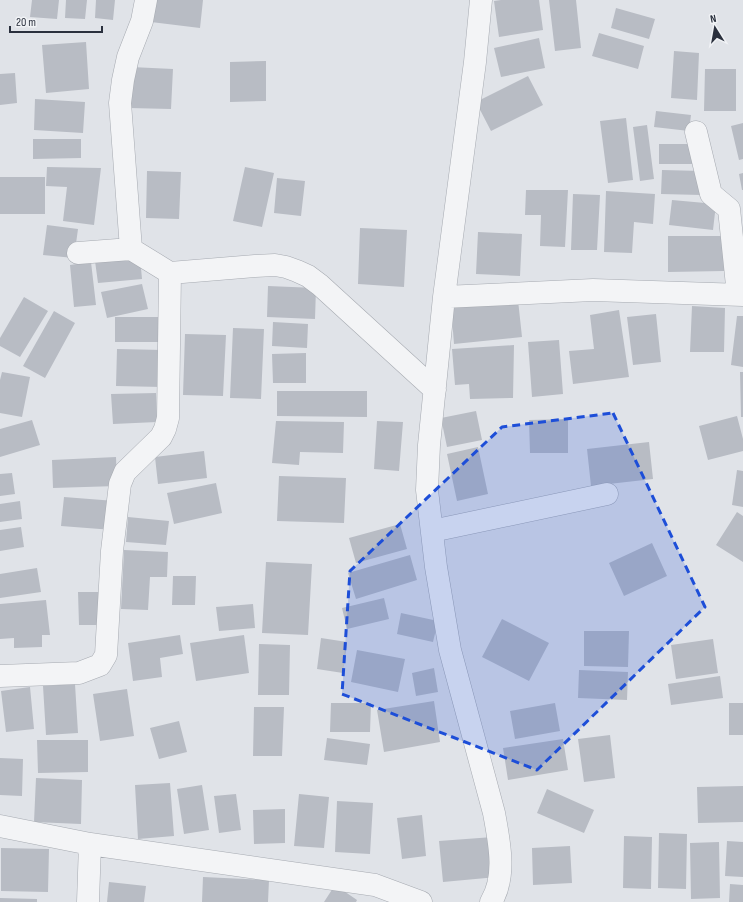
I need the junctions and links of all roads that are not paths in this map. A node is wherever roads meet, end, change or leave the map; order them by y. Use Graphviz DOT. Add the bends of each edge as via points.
graph roads {
  1 [pos="146,0"];
  2 [pos="481,0"];
  3 [pos="696,132"];
  4 [pos="131,249"];
  5 [pos="78,252"];
  6 [pos="170,273"];
  7 [pos="741,295"];
  8 [pos="444,296"];
  9 [pos="435,390"];
  10 [pos="607,494"];
  11 [pos="432,531"];
  12 [pos="0,676"];
  13 [pos="0,826"];
  14 [pos="90,844"];
  15 [pos="88,902"];
  16 [pos="421,902"];
  17 [pos="491,902"];
  1 -- 4 [label="street" via="142,21 128,57 120,102"];
  2 -- 8 [label="street"];
  3 -- 7 [label="street" via="711,194 729,209"];
  4 -- 5 [label="street"];
  4 -- 6 [label="street"];
  6 -- 9 [label="street" via="266,265 297,271 324,289"];
  6 -- 12 [label="street" via="168,418 161,438 125,472 120,484 112,551 106,655 100,665 79,673"];
  7 -- 8 [label="street" via="593,290"];
  8 -- 9 [label="street"];
  9 -- 11 [label="street" via="427,490"];
  10 -- 11 [label="street"];
  11 -- 17 [label="street" via="450,650 498,836 499,879"];
  13 -- 14 [label="street"];
  14 -- 15 [label="street"];
  14 -- 16 [label="street" via="374,885"];
}
